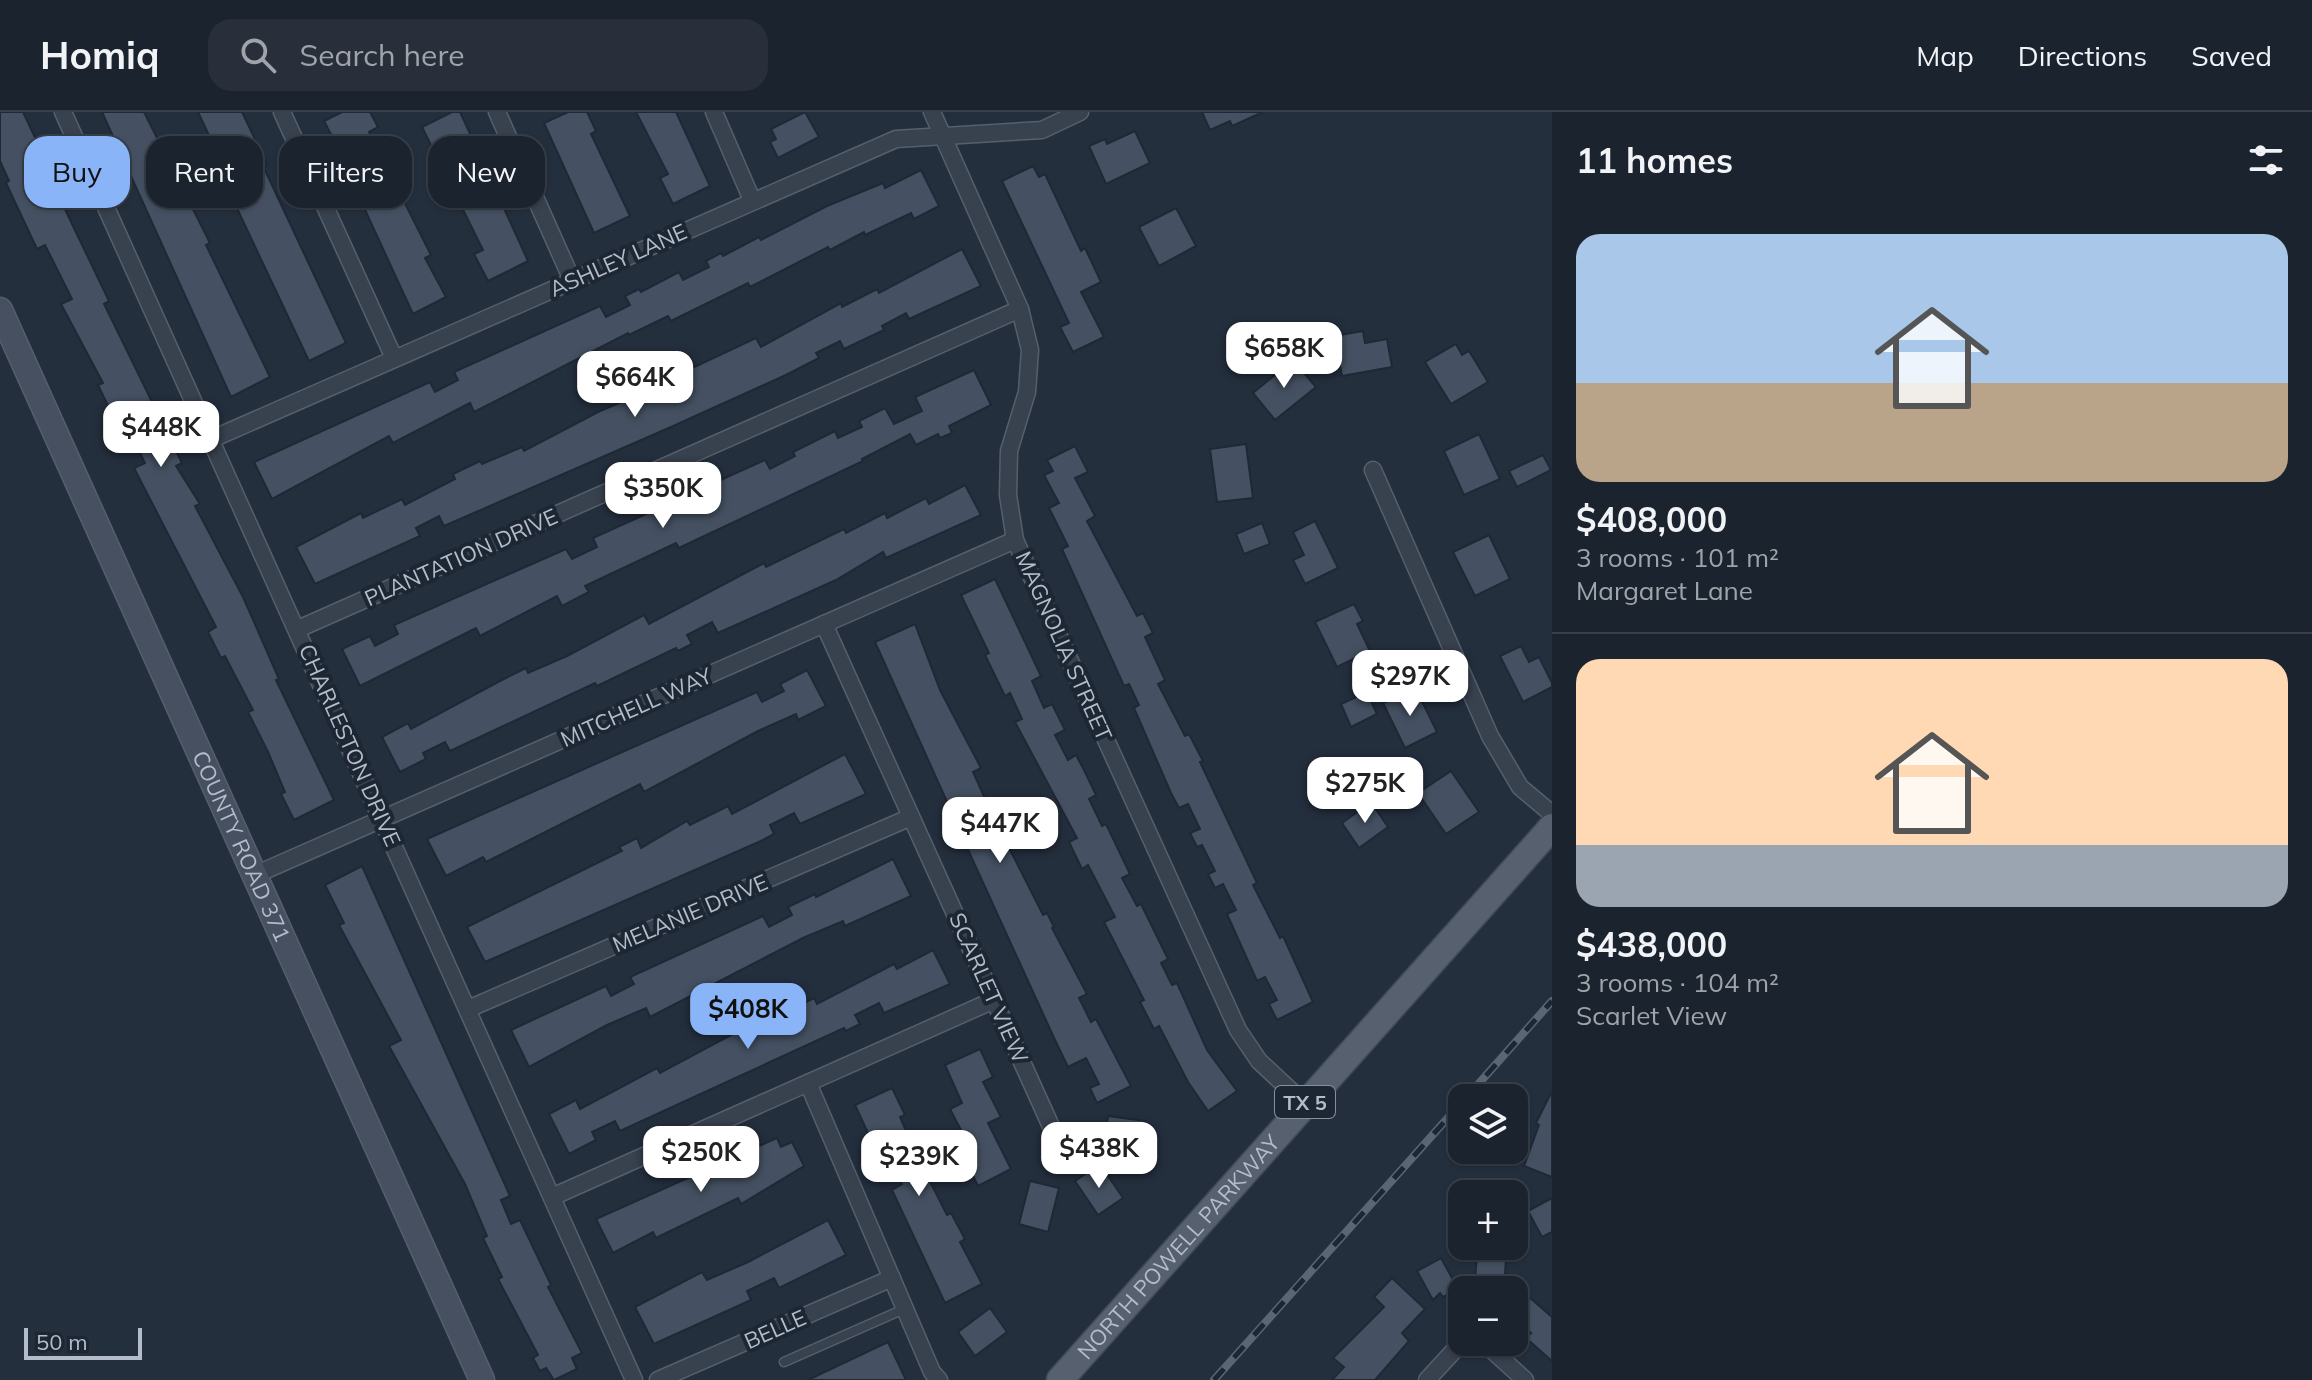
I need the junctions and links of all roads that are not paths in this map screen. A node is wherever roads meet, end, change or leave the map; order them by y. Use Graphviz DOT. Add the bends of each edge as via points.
graph roads {
  1 [pos="63,112"];
  2 [pos="282,112"];
  3 [pos="497,112"];
  4 [pos="714,112"];
  5 [pos="932,112"];
  6 [pos="1080,112"];
  7 [pos="942,134"];
  8 [pos="752,200"];
  9 [pos="572,280"];
  10 [pos="1020,309"];
  11 [pos="0,310"];
  12 [pos="394,358"];
  13 [pos="212,439"];
  14 [pos="1373,470"];
  15 [pos="1015,540"];
  16 [pos="824,624"];
  17 [pos="298,629"];
  18 [pos="1552,814"];
  19 [pos="911,817"];
  20 [pos="383,818"];
  21 [pos="1552,827"];
  22 [pos="257,874"];
  23 [pos="994,1000"];
  24 [pos="468,1009"];
  25 [pos="808,1083"];
  26 [pos="1304,1103"];
  27 [pos="1054,1133"];
  28 [pos="552,1197"];
  29 [pos="892,1278"];
  30 [pos="905,1308"];
  31 [pos="1449,1356"];
  32 [pos="1498,1356"];
  33 [pos="784,1362"];
  34 [pos="482,1380"];
  35 [pos="634,1380"];
  36 [pos="658,1380"];
  37 [pos="939,1380"];
  38 [pos="1060,1380"];
  39 [pos="1427,1380"];
  40 [pos="1525,1380"];
  1 -- 13 [label="street, CHARLESTON DRIVE"];
  2 -- 12 [label="street"];
  3 -- 9 [label="street"];
  4 -- 8 [label="street"];
  5 -- 7 [label="street, MAGNOLIA STREET"];
  6 -- 7 [label="street, ASHLEY LANE" via="1042,130"];
  7 -- 8 [label="street, ASHLEY LANE" via="896,139"];
  7 -- 10 [label="street, MAGNOLIA STREET"];
  8 -- 9 [label="street, ASHLEY LANE"];
  9 -- 12 [label="street, ASHLEY LANE"];
  10 -- 15 [label="street, MAGNOLIA STREET" via="1030,350 1027,392 1009,451"];
  10 -- 17 [label="street, PLANTATION DRIVE"];
  11 -- 22 [label="street, COUNTY ROAD 371"];
  12 -- 13 [label="street, ASHLEY LANE"];
  13 -- 17 [label="street, CHARLESTON DRIVE"];
  14 -- 18 [label="street" via="1490,736 1520,787"];
  15 -- 16 [label="street, MITCHELL WAY"];
  15 -- 26 [label="street, MAGNOLIA STREET" via="1238,1030 1259,1061"];
  16 -- 19 [label="street, SCARLET VIEW"];
  16 -- 20 [label="street, MITCHELL WAY"];
  17 -- 20 [label="street, CHARLESTON DRIVE"];
  19 -- 23 [label="street, SCARLET VIEW"];
  19 -- 24 [label="street, MELANIE DRIVE"];
  20 -- 22 [label="street, MITCHELL WAY"];
  20 -- 24 [label="street, CHARLESTON DRIVE"];
  21 -- 26 [label="main road, NORTH POWELL PARKWAY / TX 5"];
  22 -- 34 [label="street, COUNTY ROAD 371"];
  23 -- 25 [label="street"];
  23 -- 27 [label="street, SCARLET VIEW"];
  24 -- 28 [label="street, CHARLESTON DRIVE"];
  25 -- 28 [label="street"];
  25 -- 29 [label="street"];
  26 -- 38 [label="main road, NORTH POWELL PARKWAY / TX 5"];
  28 -- 35 [label="street, CHARLESTON DRIVE"];
  29 -- 30 [label="street"];
  29 -- 36 [label="street, BELLE"];
  30 -- 33 [label="lane"];
  30 -- 37 [label="street"];
  31 -- 39 [label="street"];
  32 -- 40 [label="street"];
}
